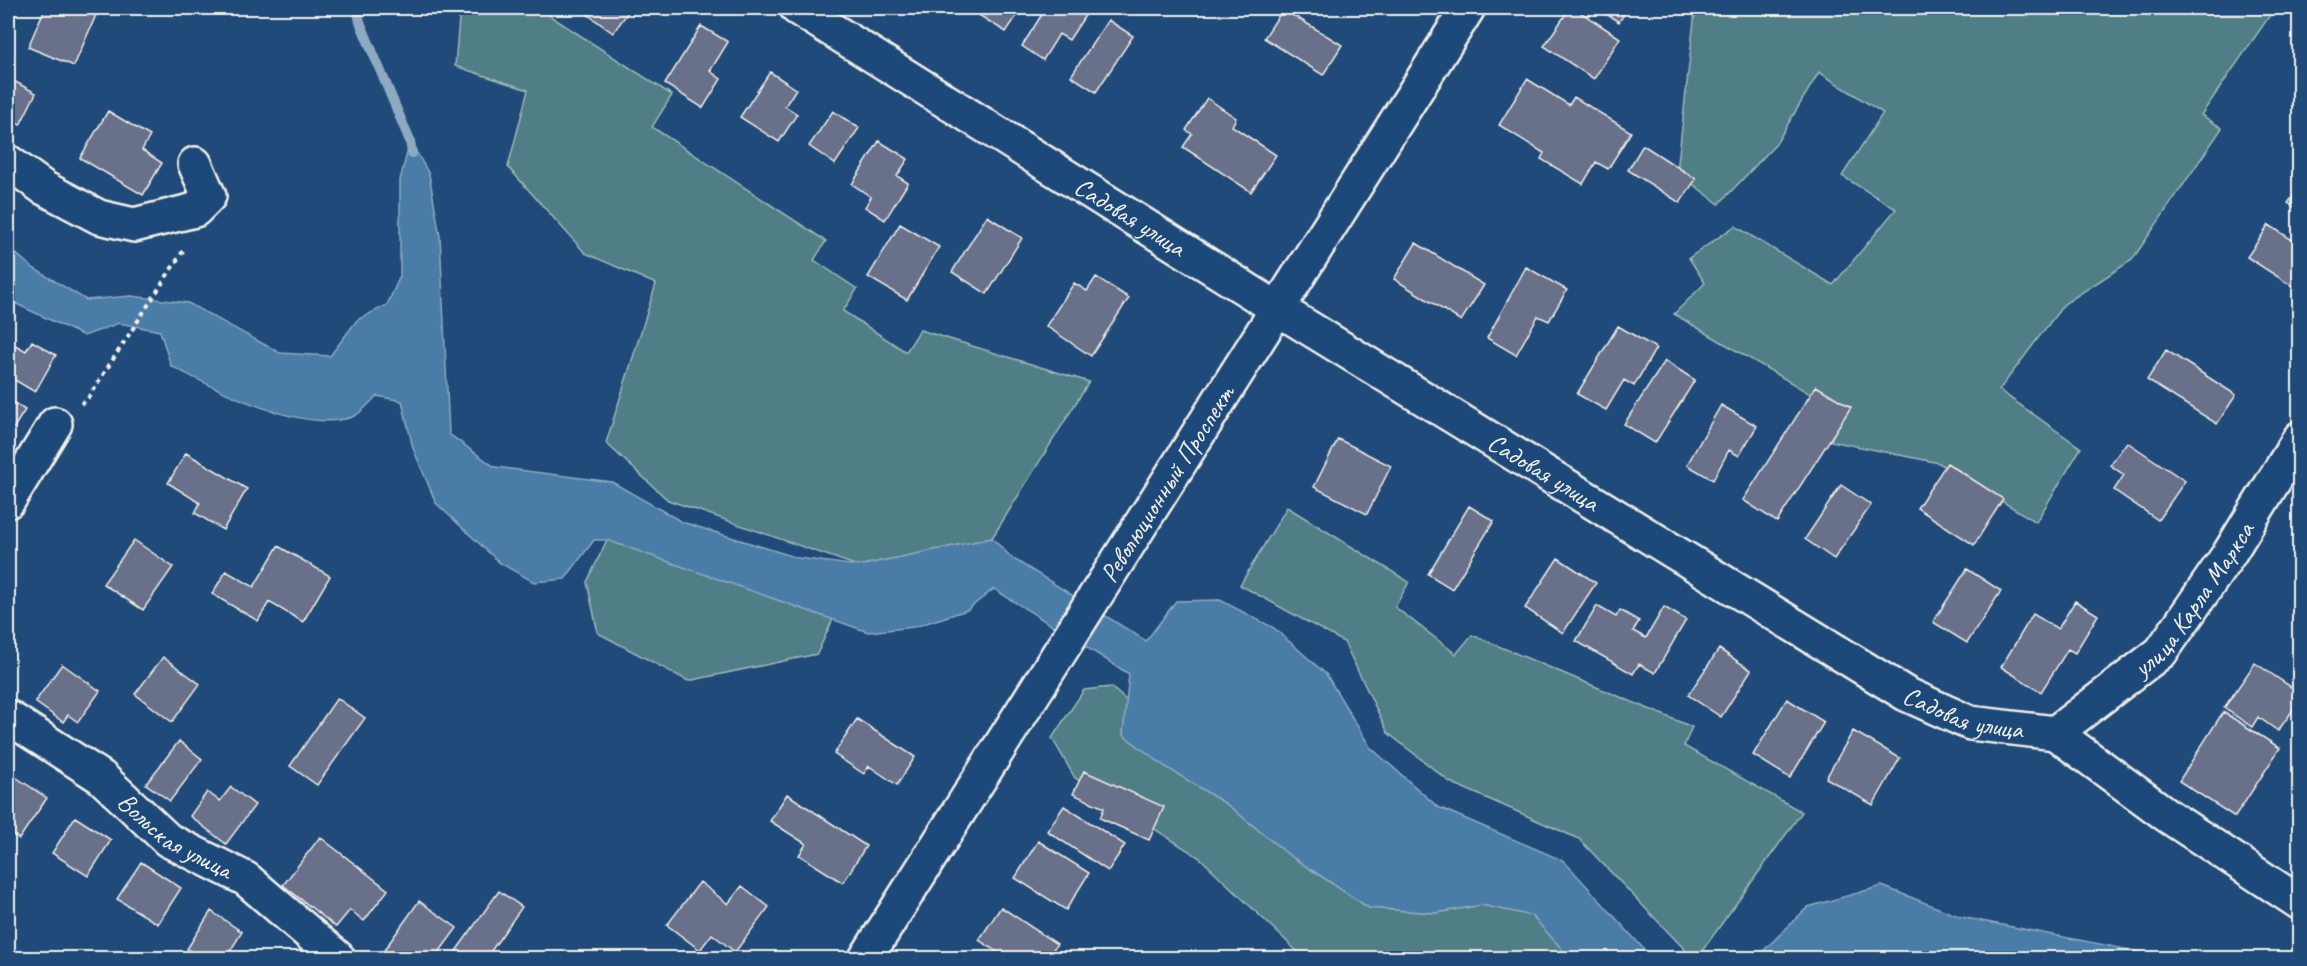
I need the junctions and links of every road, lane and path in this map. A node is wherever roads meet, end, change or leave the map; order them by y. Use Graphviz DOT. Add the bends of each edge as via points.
graph roads {
  1 [pos="797,8"];
  2 [pos="1468,8"];
  3 [pos="8,162"];
  4 [pos="195,164"];
  5 [pos="186,246"];
  6 [pos="1278,309"];
  7 [pos="55,424"];
  8 [pos="2300,438"];
  9 [pos="8,501"];
  10 [pos="8,717"];
  11 [pos="2055,732"];
  12 [pos="2300,903"];
  13 [pos="338,958"];
  14 [pos="866,958"];
  1 -- 6 [label="street, Садовая улица"];
  2 -- 6 [label="street, Революционный Проспект"];
  3 -- 4 [label="street" via="44,188 99,217 134,225 195,210 209,196"];
  5 -- 7 [label="path" via="88,398"];
  6 -- 11 [label="street, Садовая улица" via="1906,694 1970,723"];
  6 -- 14 [label="street, Революционный Проспект"];
  7 -- 9 [label="street"];
  8 -- 11 [label="street, улица Карла Маркса" via="2229,554 2161,652"];
  10 -- 13 [label="street, Вольская улица" via="101,777 168,840 246,879"];
  11 -- 12 [label="street, Садовая улица" via="2168,816"];
}
